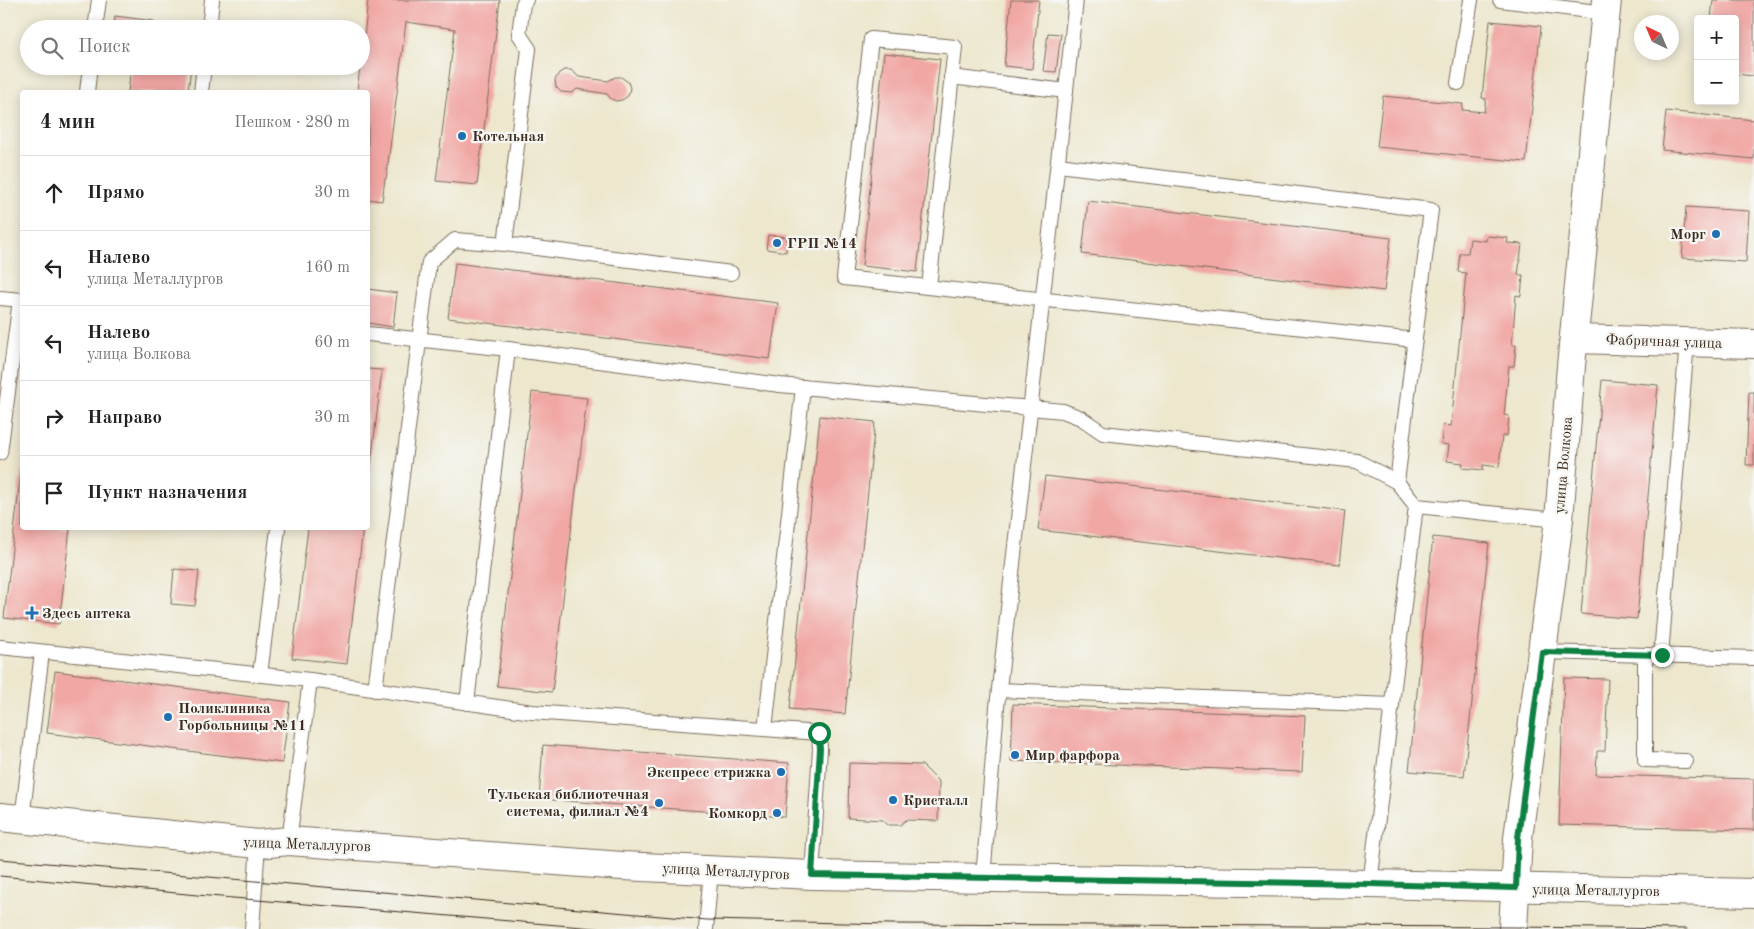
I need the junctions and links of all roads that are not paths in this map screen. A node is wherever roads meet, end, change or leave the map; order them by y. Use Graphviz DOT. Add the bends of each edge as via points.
graph roads {
  1 [pos="99,0"];
  2 [pos="212,0"];
  3 [pos="526,0"];
  4 [pos="1076,0"];
  5 [pos="1471,0"];
  6 [pos="1500,0"];
  7 [pos="1606,7"];
  8 [pos="96,20"];
  9 [pos="210,20"];
  10 [pos="89,75"];
  11 [pos="203,75"];
  12 [pos="951,77"];
  13 [pos="1458,83"];
  14 [pos="87,90"];
  15 [pos="201,90"];
  16 [pos="1066,91"];
  17 [pos="1058,165"];
  18 [pos="505,244"];
  19 [pos="730,273"];
  20 [pos="929,287"];
  21 [pos="0,298"];
  22 [pos="1043,299"];
  23 [pos="20,300"];
  24 [pos="20,307"];
  25 [pos="370,334"];
  26 [pos="418,339"];
  27 [pos="1574,339"];
  28 [pos="1415,340"];
  29 [pos="1687,342"];
  30 [pos="1754,344"];
  31 [pos="508,349"];
  32 [pos="803,387"];
  33 [pos="1030,409"];
  34 [pos="0,453"];
  35 [pos="1397,482"];
  36 [pos="1416,506"];
  37 [pos="1559,520"];
  38 [pos="278,530"];
  39 [pos="0,646"];
  40 [pos="42,652"];
  41 [pos="1542,652"];
  42 [pos="1644,655"];
  43 [pos="1662,655"];
  44 [pos="1754,658"];
  45 [pos="260,675"];
  46 [pos="310,680"];
  47 [pos="375,690"];
  48 [pos="999,690"];
  49 [pos="467,703"];
  50 [pos="1392,705"];
  51 [pos="764,729"];
  52 [pos="1686,761"];
  53 [pos="11,818"];
  54 [pos="289,841"];
  55 [pos="258,844"];
  56 [pos="711,870"];
  57 [pos="812,875"];
  58 [pos="983,878"];
  59 [pos="1370,884"];
  60 [pos="1516,888"];
  61 [pos="1754,893"];
  62 [pos="252,929"];
  63 [pos="706,929"];
  64 [pos="1513,929"];
  1 -- 8 [label="lane"];
  2 -- 9 [label="lane"];
  3 -- 18 [label="lane" via="519,34 529,49"];
  4 -- 16 [label="lane"];
  5 -- 13 [label="lane"];
  6 -- 7 [label="lane"];
  7 -- 27 [label="main road, улица Волкова"];
  10 -- 14 [label="lane"];
  11 -- 15 [label="lane"];
  12 -- 16 [label="lane"];
  12 -- 20 [label="lane"];
  12 -- 20 [label="lane" via="955,48 871,39 844,278"];
  16 -- 17 [label="lane"];
  17 -- 22 [label="lane"];
  17 -- 28 [label="lane" via="1431,210"];
  18 -- 19 [label="lane"];
  18 -- 26 [label="lane" via="455,240 428,262"];
  20 -- 22 [label="lane"];
  21 -- 23 [label="lane"];
  22 -- 28 [label="lane"];
  22 -- 33 [label="lane"];
  24 -- 34 [label="lane"];
  25 -- 26 [label="lane"];
  26 -- 31 [label="lane"];
  26 -- 47 [label="lane"];
  27 -- 29 [label="main road, Фабричная улица"];
  27 -- 37 [label="main road, улица Волкова"];
  28 -- 35 [label="lane"];
  29 -- 30 [label="main road, Фабричная улица"];
  29 -- 43 [label="lane"];
  31 -- 32 [label="lane"];
  31 -- 49 [label="lane"];
  32 -- 33 [label="lane"];
  32 -- 51 [label="lane"];
  33 -- 35 [label="lane" via="1063,411 1081,418 1103,433 1357,461"];
  33 -- 48 [label="lane"];
  35 -- 36 [label="lane"];
  36 -- 37 [label="lane"];
  36 -- 50 [label="lane"];
  37 -- 41 [label="main road, улица Волкова"];
  38 -- 45 [label="lane"];
  39 -- 40 [label="lane"];
  40 -- 45 [label="lane"];
  40 -- 53 [label="lane"];
  41 -- 42 [label="lane"];
  41 -- 60 [label="main road, улица Волкова" via="1518,838"];
  42 -- 43 [label="lane"];
  42 -- 52 [label="lane" via="1645,760"];
  43 -- 44 [label="lane"];
  45 -- 46 [label="lane"];
  46 -- 47 [label="lane"];
  46 -- 54 [label="lane"];
  47 -- 49 [label="lane"];
  48 -- 50 [label="lane"];
  48 -- 58 [label="lane"];
  49 -- 51 [label="lane" via="532,712"];
  50 -- 59 [label="lane"];
  51 -- 57 [label="lane" via="819,733"];
  53 -- 55 [label="main road, улица Металлургов"];
  54 -- 55 [label="main road, улица Металлургов"];
  54 -- 56 [label="main road, улица Металлургов"];
  55 -- 62 [label="lane"];
  56 -- 57 [label="main road, улица Металлургов"];
  56 -- 63 [label="lane"];
  57 -- 58 [label="main road, улица Металлургов"];
  58 -- 59 [label="main road, улица Металлургов"];
  59 -- 60 [label="main road, улица Металлургов"];
  60 -- 61 [label="main road, улица Металлургов"];
  60 -- 64 [label="main road, улица Волкова"];
}
